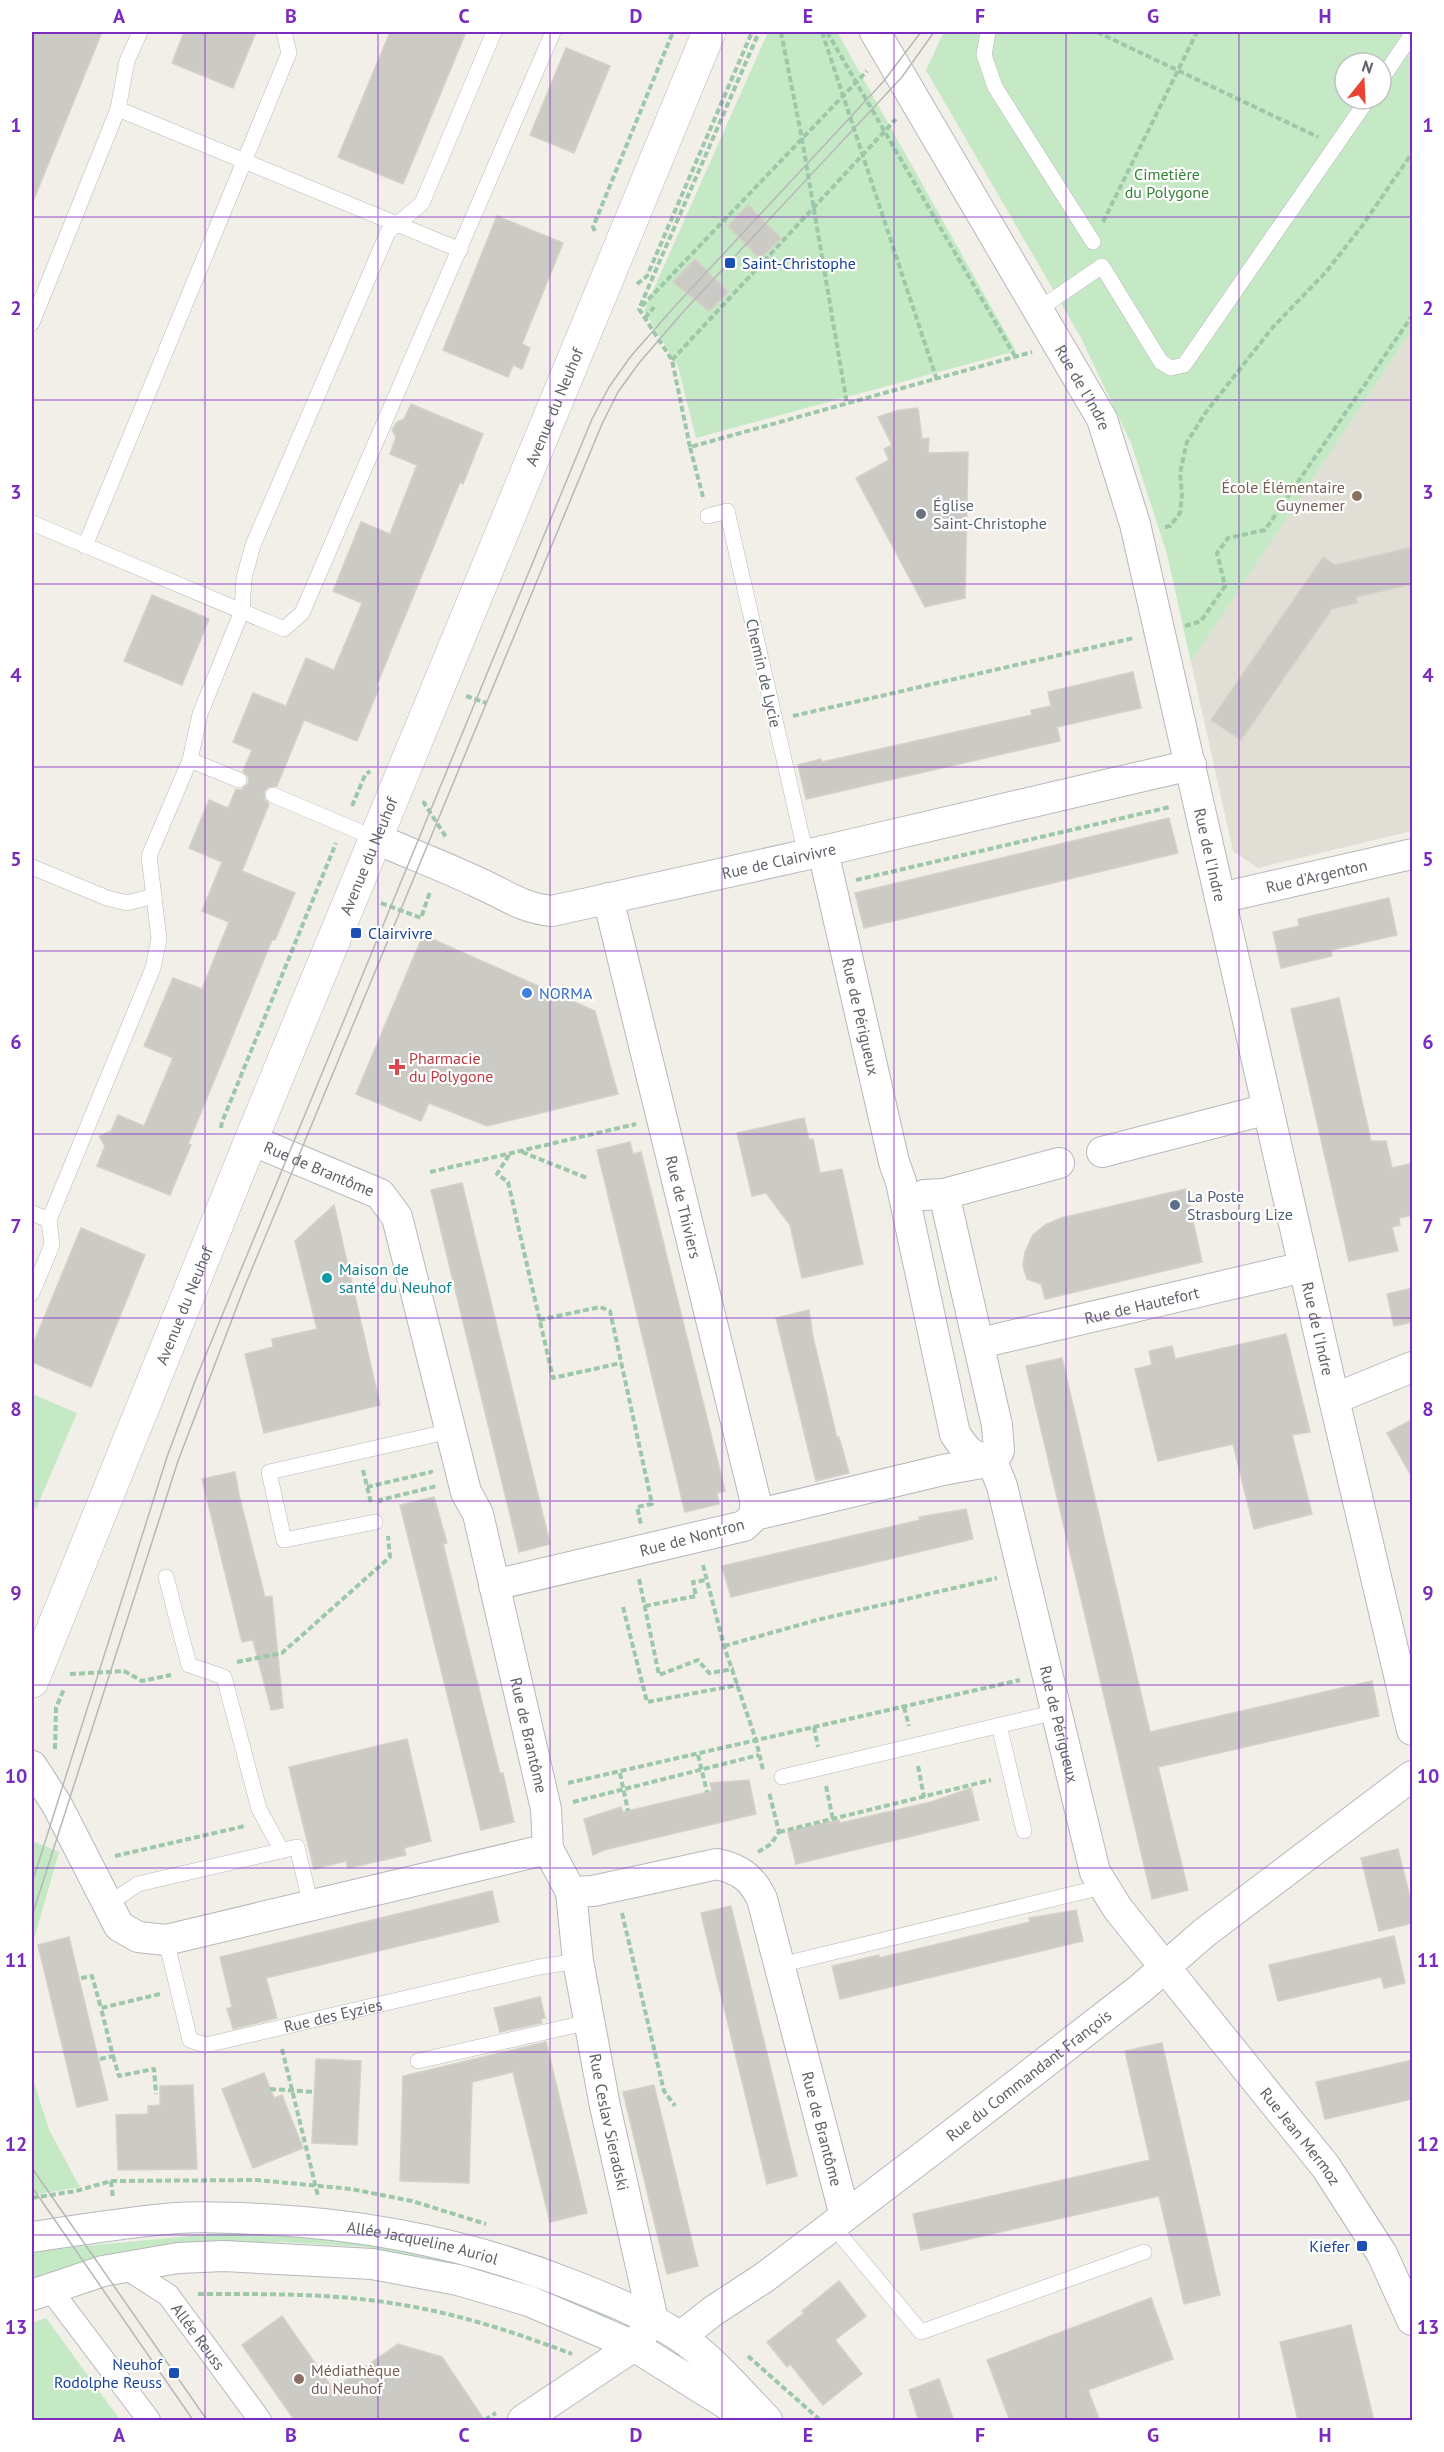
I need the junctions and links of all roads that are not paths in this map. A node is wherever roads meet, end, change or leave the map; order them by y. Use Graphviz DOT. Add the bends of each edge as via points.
graph roads {
  1 [pos="140,32"];
  2 [pos="284,32"];
  3 [pos="494,32"];
  4 [pos="553,32"];
  5 [pos="709,32"];
  6 [pos="988,32"];
  7 [pos="1413,34"];
  8 [pos="881,41"];
  9 [pos="1393,63"];
  10 [pos="118,109"];
  11 [pos="1360,111"];
  12 [pos="245,161"];
  13 [pos="395,223"];
  14 [pos="1093,242"];
  15 [pos="460,250"];
  16 [pos="1039,309"];
  17 [pos="32,323"];
  18 [pos="708,516"];
  19 [pos="32,523"];
  20 [pos="85,546"];
  21 [pos="242,611"];
  22 [pos="190,760"];
  23 [pos="1191,765"];
  24 [pos="240,780"];
  25 [pos="273,795"];
  26 [pos="377,839"];
  27 [pos="814,853"];
  28 [pos="1413,854"];
  29 [pos="32,867"];
  30 [pos="154,896"];
  31 [pos="608,898"];
  32 [pos="1220,898"];
  33 [pos="1268,1109"];
  34 [pos="251,1140"];
  35 [pos="1102,1152"];
  36 [pos="1059,1163"];
  37 [pos="901,1182"];
  38 [pos="944,1194"];
  39 [pos="32,1213"];
  40 [pos="49,1220"];
  41 [pos="1304,1267"];
  42 [pos="32,1293"];
  43 [pos="980,1344"];
  44 [pos="1413,1367"];
  45 [pos="1334,1399"];
  46 [pos="437,1434"];
  47 [pos="992,1461"];
  48 [pos="755,1515"];
  49 [pos="381,1520"];
  50 [pos="166,1578"];
  51 [pos="495,1585"];
  52 [pos="32,1681"];
  53 [pos="1054,1702"];
  54 [pos="999,1725"];
  55 [pos="1413,1730"];
  56 [pos="32,1766"];
  57 [pos="782,1777"];
  58 [pos="1412,1779"];
  59 [pos="1024,1831"];
  60 [pos="548,1849"];
  61 [pos="282,1851"];
  62 [pos="1102,1887"];
  63 [pos="571,1892"];
  64 [pos="108,1904"];
  65 [pos="311,1906"];
  66 [pos="166,1940"];
  67 [pos="578,1961"];
  68 [pos="780,1965"];
  69 [pos="1164,1967"];
  70 [pos="589,2022"];
  71 [pos="418,2061"];
  72 [pos="838,2220"];
  73 [pos="32,2237"];
  74 [pos="1144,2252"];
  75 [pos="123,2266"];
  76 [pos="41,2292"];
  77 [pos="653,2320"];
  78 [pos="1413,2320"];
  79 [pos="684,2339"];
  80 [pos="634,2346"];
  81 [pos="149,2421"];
  82 [pos="260,2421"];
  83 [pos="524,2421"];
  84 [pos="752,2421"];
  85 [pos="767,2421"];
  1 -- 10 [label="lane" via="127,61"];
  2 -- 12 [label="lane" via="289,53"];
  3 -- 13 [label="lane" via="422,203"];
  4 -- 15 [label="lane"];
  5 -- 26 [label="street, Avenue du Neuhof"];
  6 -- 14 [label="lane" via="984,55 995,87"];
  7 -- 9 [label="lane"];
  8 -- 16 [label="street, Rue de l'Indre"];
  10 -- 12 [label="lane"];
  10 -- 17 [label="lane"];
  11 -- 16 [label="lane" via="1184,365 1171,368 1161,362 1102,266"];
  12 -- 13 [label="lane"];
  12 -- 20 [label="lane"];
  13 -- 15 [label="lane"];
  13 -- 21 [label="lane" via="252,545"];
  15 -- 21 [label="lane" via="302,613 284,629"];
  16 -- 23 [label="street, Rue de l'Indre" via="1102,419 1137,534"];
  18 -- 27 [label="lane, Chemin de Lycie" via="727,511 775,720"];
  19 -- 20 [label="lane"];
  20 -- 21 [label="lane"];
  21 -- 22 [label="lane" via="200,714"];
  22 -- 24 [label="lane"];
  22 -- 30 [label="lane" via="148,856"];
  23 -- 27 [label="street, Rue de Clairvivre"];
  23 -- 32 [label="street, Rue de l'Indre"];
  25 -- 26 [label="lane"];
  26 -- 31 [label="street, Rue de Clairvivre" via="536,910 552,911"];
  26 -- 34 [label="street, Avenue du Neuhof"];
  27 -- 31 [label="street, Rue de Clairvivre"];
  27 -- 37 [label="street, Rue de Périgueux"];
  28 -- 32 [label="street, Rue d'Argenton"];
  29 -- 30 [label="lane" via="127,903"];
  30 -- 40 [label="lane" via="159,939 153,968"];
  31 -- 48 [label="street, Rue de Thiviers" via="752,1488"];
  32 -- 33 [label="street, Rue de l'Indre"];
  33 -- 35 [label="street"];
  33 -- 41 [label="street, Rue de l'Indre"];
  34 -- 46 [label="street, Rue de Brantôme" via="380,1194 391,1206 397,1217"];
  34 -- 52 [label="street, Avenue du Neuhof"];
  36 -- 38 [label="street"];
  37 -- 38 [label="street" via="928,1196"];
  37 -- 47 [label="street, Rue de Périgueux" via="955,1434 973,1457"];
  38 -- 43 [label="street"];
  39 -- 40 [label="lane"];
  40 -- 42 [label="lane" via="52,1245"];
  41 -- 43 [label="street, Rue de Hautefort"];
  41 -- 45 [label="street, Rue de l'Indre"];
  43 -- 47 [label="street" via="999,1439 999,1451"];
  44 -- 45 [label="street"];
  45 -- 55 [label="street, Rue de l'Indre"];
  46 -- 49 [label="lane" via="269,1472 284,1540"];
  46 -- 51 [label="street, Rue de Brantôme" via="478,1514"];
  47 -- 48 [label="street, Rue de Nontron"];
  47 -- 53 [label="street, Rue de Périgueux" via="1002,1486"];
  48 -- 51 [label="street, Rue de Nontron" via="744,1526"];
  50 -- 61 [label="lane" via="189,1665 225,1677 259,1809"];
  51 -- 60 [label="street, Rue de Brantôme" via="546,1809"];
  53 -- 54 [label="lane"];
  53 -- 62 [label="street, Rue de Périgueux" via="1091,1860"];
  54 -- 57 [label="lane"];
  54 -- 59 [label="lane"];
  56 -- 64 [label="street" via="57,1805"];
  58 -- 69 [label="street, Rue du Commandant François"];
  60 -- 63 [label="street, Rue de Brantôme"];
  60 -- 65 [label="street"];
  61 -- 64 [label="lane" via="138,1884"];
  61 -- 65 [label="lane" via="297,1847"];
  62 -- 68 [label="lane"];
  62 -- 69 [label="street, Rue de Périgueux"];
  63 -- 67 [label="street, Rue Ceslav Sieradski"];
  63 -- 68 [label="street, Rue de Brantôme" via="593,1891 717,1864 735,1868 757,1887"];
  64 -- 66 [label="street" via="119,1926 138,1937"];
  65 -- 66 [label="street"];
  66 -- 67 [label="lane, Rue des Eyzies" via="190,2040 206,2045"];
  67 -- 70 [label="street, Rue Ceslav Sieradski"];
  68 -- 72 [label="street, Rue de Brantôme"];
  69 -- 72 [label="street, Rue du Commandant François" via="1115,2009"];
  69 -- 78 [label="street, Rue Jean Mermoz" via="1326,2167 1382,2254"];
  70 -- 71 [label="lane"];
  70 -- 77 [label="street, Rue Ceslav Sieradski"];
  72 -- 74 [label="lane" via="921,2332"];
  72 -- 79 [label="street, Rue du Commandant François" via="765,2277 713,2311 689,2330"];
  73 -- 77 [label="street, Allée Jacqueline Auriol" via="176,2218 321,2223 382,2231 509,2261"];
  75 -- 76 [label="street, Allée Jacqueline Auriol"];
  75 -- 80 [label="street, Allée Jacqueline Auriol" via="224,2256 372,2264 459,2280 529,2301"];
  75 -- 82 [label="street, Allée Reuss" via="168,2295"];
  76 -- 81 [label="street"];
  77 -- 79 [label="street, Allée Jacqueline Auriol"];
  77 -- 80 [label="street"];
  79 -- 80 [label="street"];
  79 -- 85 [label="street, Allée Jacqueline Auriol"];
  80 -- 83 [label="street"];
  80 -- 84 [label="street, Allée Jacqueline Auriol"];
}
